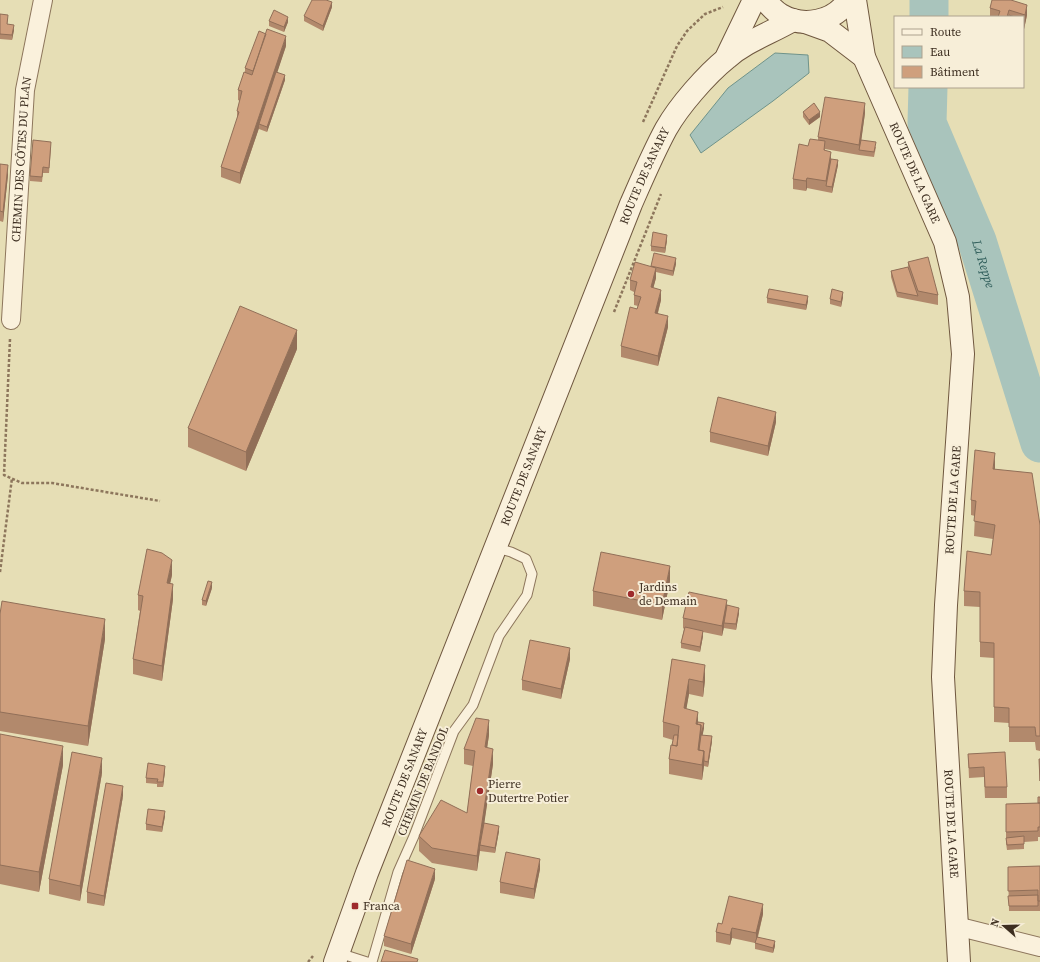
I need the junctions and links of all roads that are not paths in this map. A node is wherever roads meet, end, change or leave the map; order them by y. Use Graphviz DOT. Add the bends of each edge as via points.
graph roads {
  1 [pos="43,0"];
  2 [pos="754,0"];
  3 [pos="765,0"];
  4 [pos="848,0"];
  5 [pos="855,0"];
  6 [pos="799,21"];
  7 [pos="727,57"];
  8 [pos="864,57"];
  9 [pos="5,319"];
  10 [pos="496,548"];
  11 [pos="956,926"];
  12 [pos="1040,947"];
  13 [pos="332,959"];
  14 [pos="367,962"];
  15 [pos="372,962"];
  16 [pos="959,962"];
  1 -- 9 [label="street, CHEMIN DES CÔTES DU PLAN" via="25,90"];
  2 -- 7 [label="main road, ROUTE DE SANARY"];
  3 -- 6 [label="main road" via="781,15"];
  4 -- 6 [label="main road, ROUTE DE SANARY" via="834,14 820,20"];
  5 -- 8 [label="main road, ROUTE DE LA GARE"];
  6 -- 7 [label="main road, ROUTE DE SANARY" via="759,37"];
  6 -- 8 [label="main road" via="830,32"];
  7 -- 10 [label="main road, ROUTE DE SANARY" via="685,102 667,128 648,164"];
  8 -- 11 [label="main road, ROUTE DE LA GARE" via="945,242 958,297 963,354 943,677"];
  10 -- 13 [label="main road, ROUTE DE SANARY"];
  10 -- 15 [label="lane, CHEMIN DE BANDOL" via="526,559 532,574 527,595 499,636 472,705 454,731 398,872"];
  11 -- 12 [label="street"];
  11 -- 16 [label="main road, ROUTE DE LA GARE"];
  13 -- 14 [label="lane"];
}
